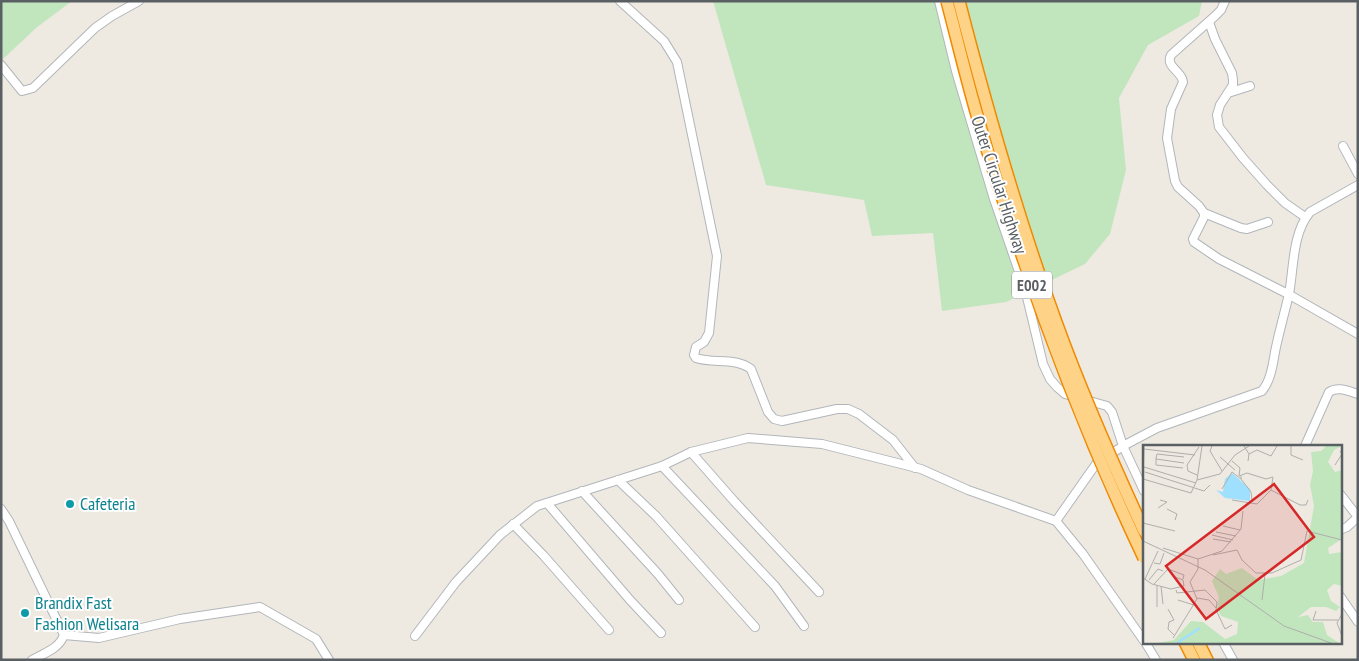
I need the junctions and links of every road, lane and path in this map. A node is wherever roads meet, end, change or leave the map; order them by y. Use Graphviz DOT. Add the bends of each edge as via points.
graph roads {
  1 [pos="139,1"];
  2 [pos="620,1"];
  3 [pos="939,1"];
  4 [pos="947,1"];
  5 [pos="959,1"];
  6 [pos="1225,1"];
  7 [pos="1209,22"];
  8 [pos="1,65"];
  9 [pos="1250,86"];
  10 [pos="1228,93"];
  11 [pos="1344,146"];
  12 [pos="1358,174"];
  13 [pos="1358,184"];
  14 [pos="1204,213"];
  15 [pos="1305,217"];
  16 [pos="1268,222"];
  17 [pos="1288,294"];
  18 [pos="1358,334"];
  19 [pos="1358,394"];
  20 [pos="1304,445"];
  21 [pos="1123,446"];
  22 [pos="691,452"];
  23 [pos="662,466"];
  24 [pos="915,468"];
  25 [pos="618,480"];
  26 [pos="1143,489"];
  27 [pos="582,491"];
  28 [pos="1342,497"];
  29 [pos="547,503"];
  30 [pos="1,509"];
  31 [pos="1358,517"];
  32 [pos="1056,521"];
  33 [pos="513,524"];
  34 [pos="1143,529"];
  35 [pos="1342,529"];
  36 [pos="1143,556"];
  37 [pos="819,592"];
  38 [pos="678,600"];
  39 [pos="1342,600"];
  40 [pos="1348,610"];
  41 [pos="1342,614"];
  42 [pos="1358,622"];
  43 [pos="804,626"];
  44 [pos="755,627"];
  45 [pos="609,630"];
  46 [pos="661,633"];
  47 [pos="64,635"];
  48 [pos="414,636"];
  49 [pos="1143,641"];
  50 [pos="1145,644"];
  51 [pos="1187,644"];
  52 [pos="1199,644"];
  53 [pos="1224,644"];
  54 [pos="32,660"];
  55 [pos="329,660"];
  56 [pos="1156,660"];
  57 [pos="1194,660"];
  58 [pos="1207,660"];
  59 [pos="1233,660"];
  1 -- 8 [label="street" via="95,28 32,88 22,91"];
  2 -- 24 [label="street" via="664,40 677,62 717,256 709,333 696,347 696,358 745,365 751,370 768,412 774,418 782,420 837,409 859,414 893,440"];
  3 -- 21 [label="street" via="958,81 1025,289 1043,364 1050,379 1065,394 1107,406"];
  4 -- 36 [label="highway, Outer Circular Highway / E002, bridge" via="977,116 1038,305 1071,391"];
  5 -- 34 [label="highway, Outer Circular Highway / E002, bridge" via="1004,166 1057,325"];
  6 -- 7 [label="street"];
  7 -- 10 [label="street" via="1232,73 1233,85"];
  7 -- 14 [label="street" via="1169,60 1183,78 1171,109 1167,138 1175,181"];
  9 -- 10 [label="street"];
  10 -- 15 [label="street" via="1217,115 1219,127 1267,185"];
  11 -- 12 [label="street"];
  13 -- 15 [label="street"];
  14 -- 16 [label="street" via="1247,229"];
  14 -- 17 [label="street" via="1194,242 1219,259"];
  15 -- 17 [label="street" via="1298,235"];
  17 -- 18 [label="street"];
  17 -- 21 [label="street" via="1271,372 1262,391 1157,428"];
  19 -- 20 [label="street" via="1340,388 1329,392"];
  21 -- 26 [label="street"];
  21 -- 32 [label="street" via="1096,464"];
  22 -- 23 [label="street"];
  22 -- 24 [label="street" via="748,438 822,444"];
  22 -- 37 [label="street"];
  23 -- 25 [label="street"];
  23 -- 43 [label="street" via="775,586"];
  24 -- 32 [label="street"];
  25 -- 27 [label="street"];
  25 -- 44 [label="street" via="656,516"];
  27 -- 29 [label="street"];
  27 -- 38 [label="street"];
  28 -- 31 [label="street"];
  29 -- 33 [label="street" via="537,506"];
  29 -- 46 [label="street"];
  30 -- 47 [label="street"];
  31 -- 35 [label="street"];
  32 -- 49 [label="street" via="1084,554"];
  33 -- 45 [label="street"];
  33 -- 48 [label="street" via="456,582"];
  39 -- 40 [label="street"];
  40 -- 41 [label="street"];
  40 -- 42 [label="street"];
  47 -- 54 [label="street" via="56,647"];
  47 -- 55 [label="street" via="99,638 180,619 260,607 316,638"];
  50 -- 56 [label="street"];
  51 -- 57 [label="highway"];
  52 -- 58 [label="highway"];
  53 -- 59 [label="street"];
}
